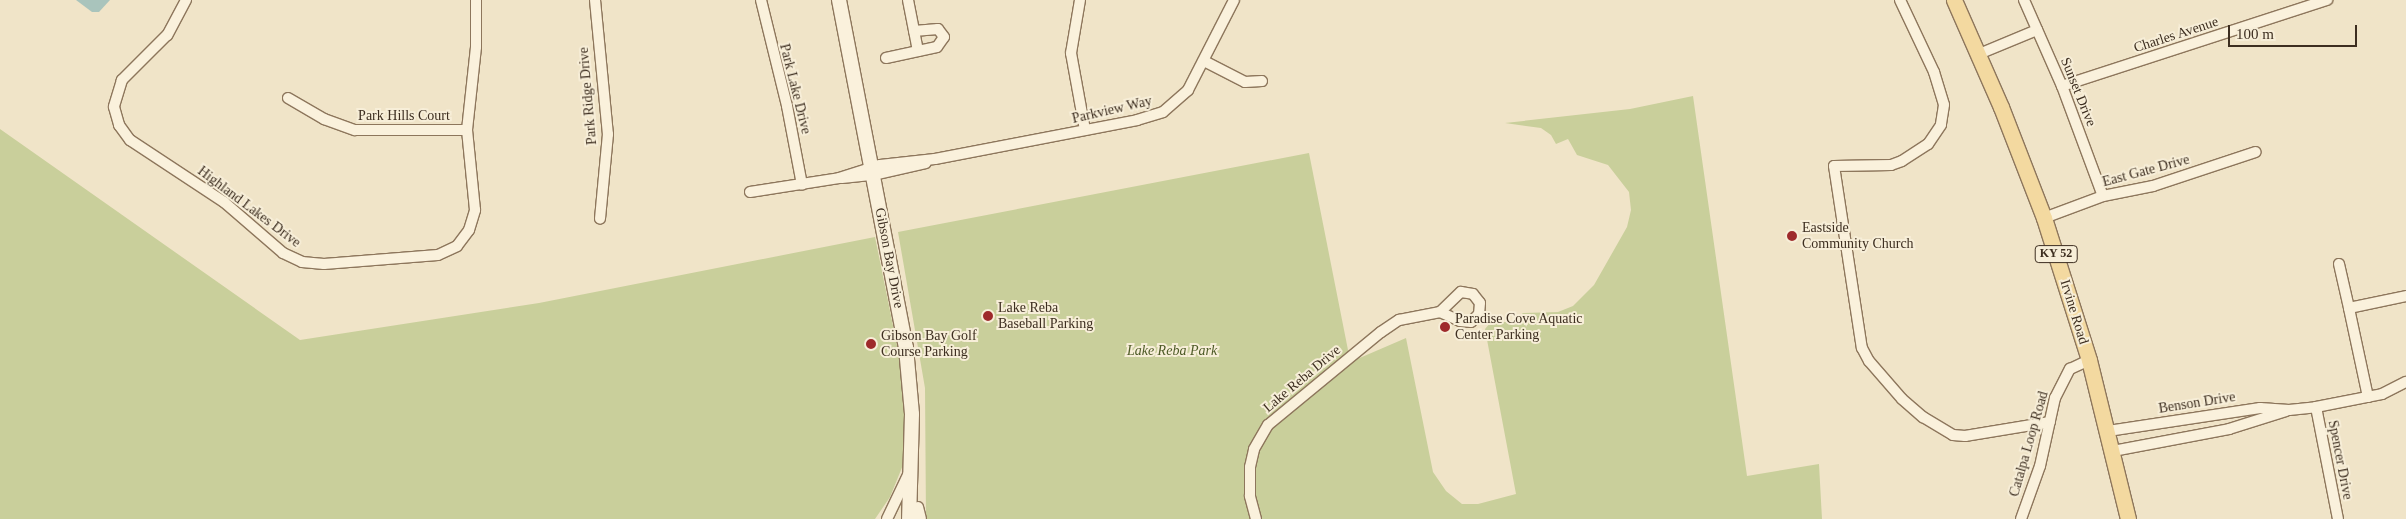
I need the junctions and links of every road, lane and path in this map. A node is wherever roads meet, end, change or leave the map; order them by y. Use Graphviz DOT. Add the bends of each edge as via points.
graph roads {
  1 [pos="186,0"];
  2 [pos="476,0"];
  3 [pos="595,0"];
  4 [pos="761,0"];
  5 [pos="840,0"];
  6 [pos="849,0"];
  7 [pos="908,0"];
  8 [pos="1080,0"];
  9 [pos="1234,0"];
  10 [pos="1900,0"];
  11 [pos="1954,0"];
  12 [pos="2024,0"];
  13 [pos="2327,0"];
  14 [pos="2037,30"];
  15 [pos="914,31"];
  16 [pos="918,51"];
  17 [pos="1979,54"];
  18 [pos="886,58"];
  19 [pos="1204,61"];
  20 [pos="1262,81"];
  21 [pos="2062,86"];
  22 [pos="288,98"];
  23 [pos="467,130"];
  24 [pos="1085,130"];
  25 [pos="2256,152"];
  26 [pos="877,170"];
  27 [pos="802,185"];
  28 [pos="750,192"];
  29 [pos="2103,196"];
  30 [pos="600,218"];
  31 [pos="2044,218"];
  32 [pos="2339,264"];
  33 [pos="2406,296"];
  34 [pos="2349,308"];
  35 [pos="1440,312"];
  36 [pos="2089,360"];
  37 [pos="915,379"];
  38 [pos="2406,382"];
  39 [pos="2368,397"];
  40 [pos="2316,407"];
  41 [pos="2290,410"];
  42 [pos="2050,422"];
  43 [pos="2108,431"];
  44 [pos="2113,451"];
  45 [pos="911,465"];
  46 [pos="919,515"];
  47 [pos="887,519"];
  48 [pos="909,519"];
  49 [pos="1256,519"];
  50 [pos="2021,519"];
  51 [pos="2128,519"];
  52 [pos="2338,519"];
  1 -- 23 [label="street, Highland Lakes Drive" via="167,35 122,80 114,107 119,125 130,140 224,202 292,258 324,264 417,259 438,255 457,246 470,230 474,210"];
  2 -- 23 [label="street, Highland Lakes Drive" via="476,48"];
  3 -- 30 [label="street, Park Ridge Drive" via="608,134"];
  4 -- 27 [label="street, Park Lake Drive"];
  5 -- 26 [label="street, Gibson Bay Drive"];
  6 -- 26 [label="street, Gibson Bay Drive"];
  7 -- 15 [label="street"];
  8 -- 24 [label="street" via="1071,53"];
  9 -- 19 [label="street, Parkview Way"];
  10 -- 42 [label="street" via="1934,72 1944,105 1942,125 1928,144 1902,161 1891,165 1834,166 1862,348 1869,361 1902,399 1923,417 1953,435 1965,436"];
  11 -- 17 [label="main road, Irvine Road / KY 52"];
  12 -- 14 [label="street, Sunset Drive"];
  13 -- 21 [label="street, Charles Avenue"];
  14 -- 17 [label="street"];
  14 -- 21 [label="street, Sunset Drive"];
  15 -- 16 [label="street"];
  15 -- 16 [label="street" via="934,28 944,34 941,44"];
  16 -- 18 [label="street"];
  17 -- 31 [label="main road, Irvine Road / KY 52"];
  19 -- 20 [label="street" via="1245,82"];
  19 -- 24 [label="street, Parkview Way" via="1181,99 1162,112"];
  21 -- 29 [label="street, Sunset Drive"];
  22 -- 23 [label="street, Park Hills Court" via="324,119 355,130"];
  24 -- 26 [label="street, Parkview Way"];
  25 -- 29 [label="street, East Gate Drive" via="2153,186"];
  26 -- 27 [label="street, Parkview Way"];
  26 -- 37 [label="street, Gibson Bay Drive"];
  27 -- 28 [label="street, Parkview Way"];
  29 -- 31 [label="street, East Gate Drive"];
  31 -- 36 [label="main road, Irvine Road / KY 52"];
  32 -- 34 [label="street"];
  33 -- 34 [label="street"];
  34 -- 39 [label="street"];
  35 -- 49 [label="street, Lake Reba Drive" via="1399,320 1268,425 1258,441 1250,467 1249,486"];
  36 -- 42 [label="street, Catalpa Loop Road" via="2070,369 2055,398"];
  36 -- 43 [label="main road, Irvine Road / KY 52"];
  37 -- 45 [label="street, Gibson Bay Drive"];
  37 -- 46 [label="street, Gibson Bay Drive"];
  38 -- 39 [label="street, Benson Drive"];
  39 -- 40 [label="street, Benson Drive"];
  40 -- 41 [label="street, Benson Drive"];
  40 -- 52 [label="street, Spencer Drive"];
  41 -- 43 [label="street, Benson Drive" via="2260,408"];
  41 -- 44 [label="street, Benson Drive" via="2229,429"];
  42 -- 50 [label="street, Catalpa Loop Road" via="2040,466"];
  43 -- 44 [label="main road, Irvine Road / KY 52"];
  44 -- 51 [label="main road, Irvine Road / KY 52"];
  45 -- 47 [label="street"];
  45 -- 48 [label="street, Gibson Bay Drive"];
}
